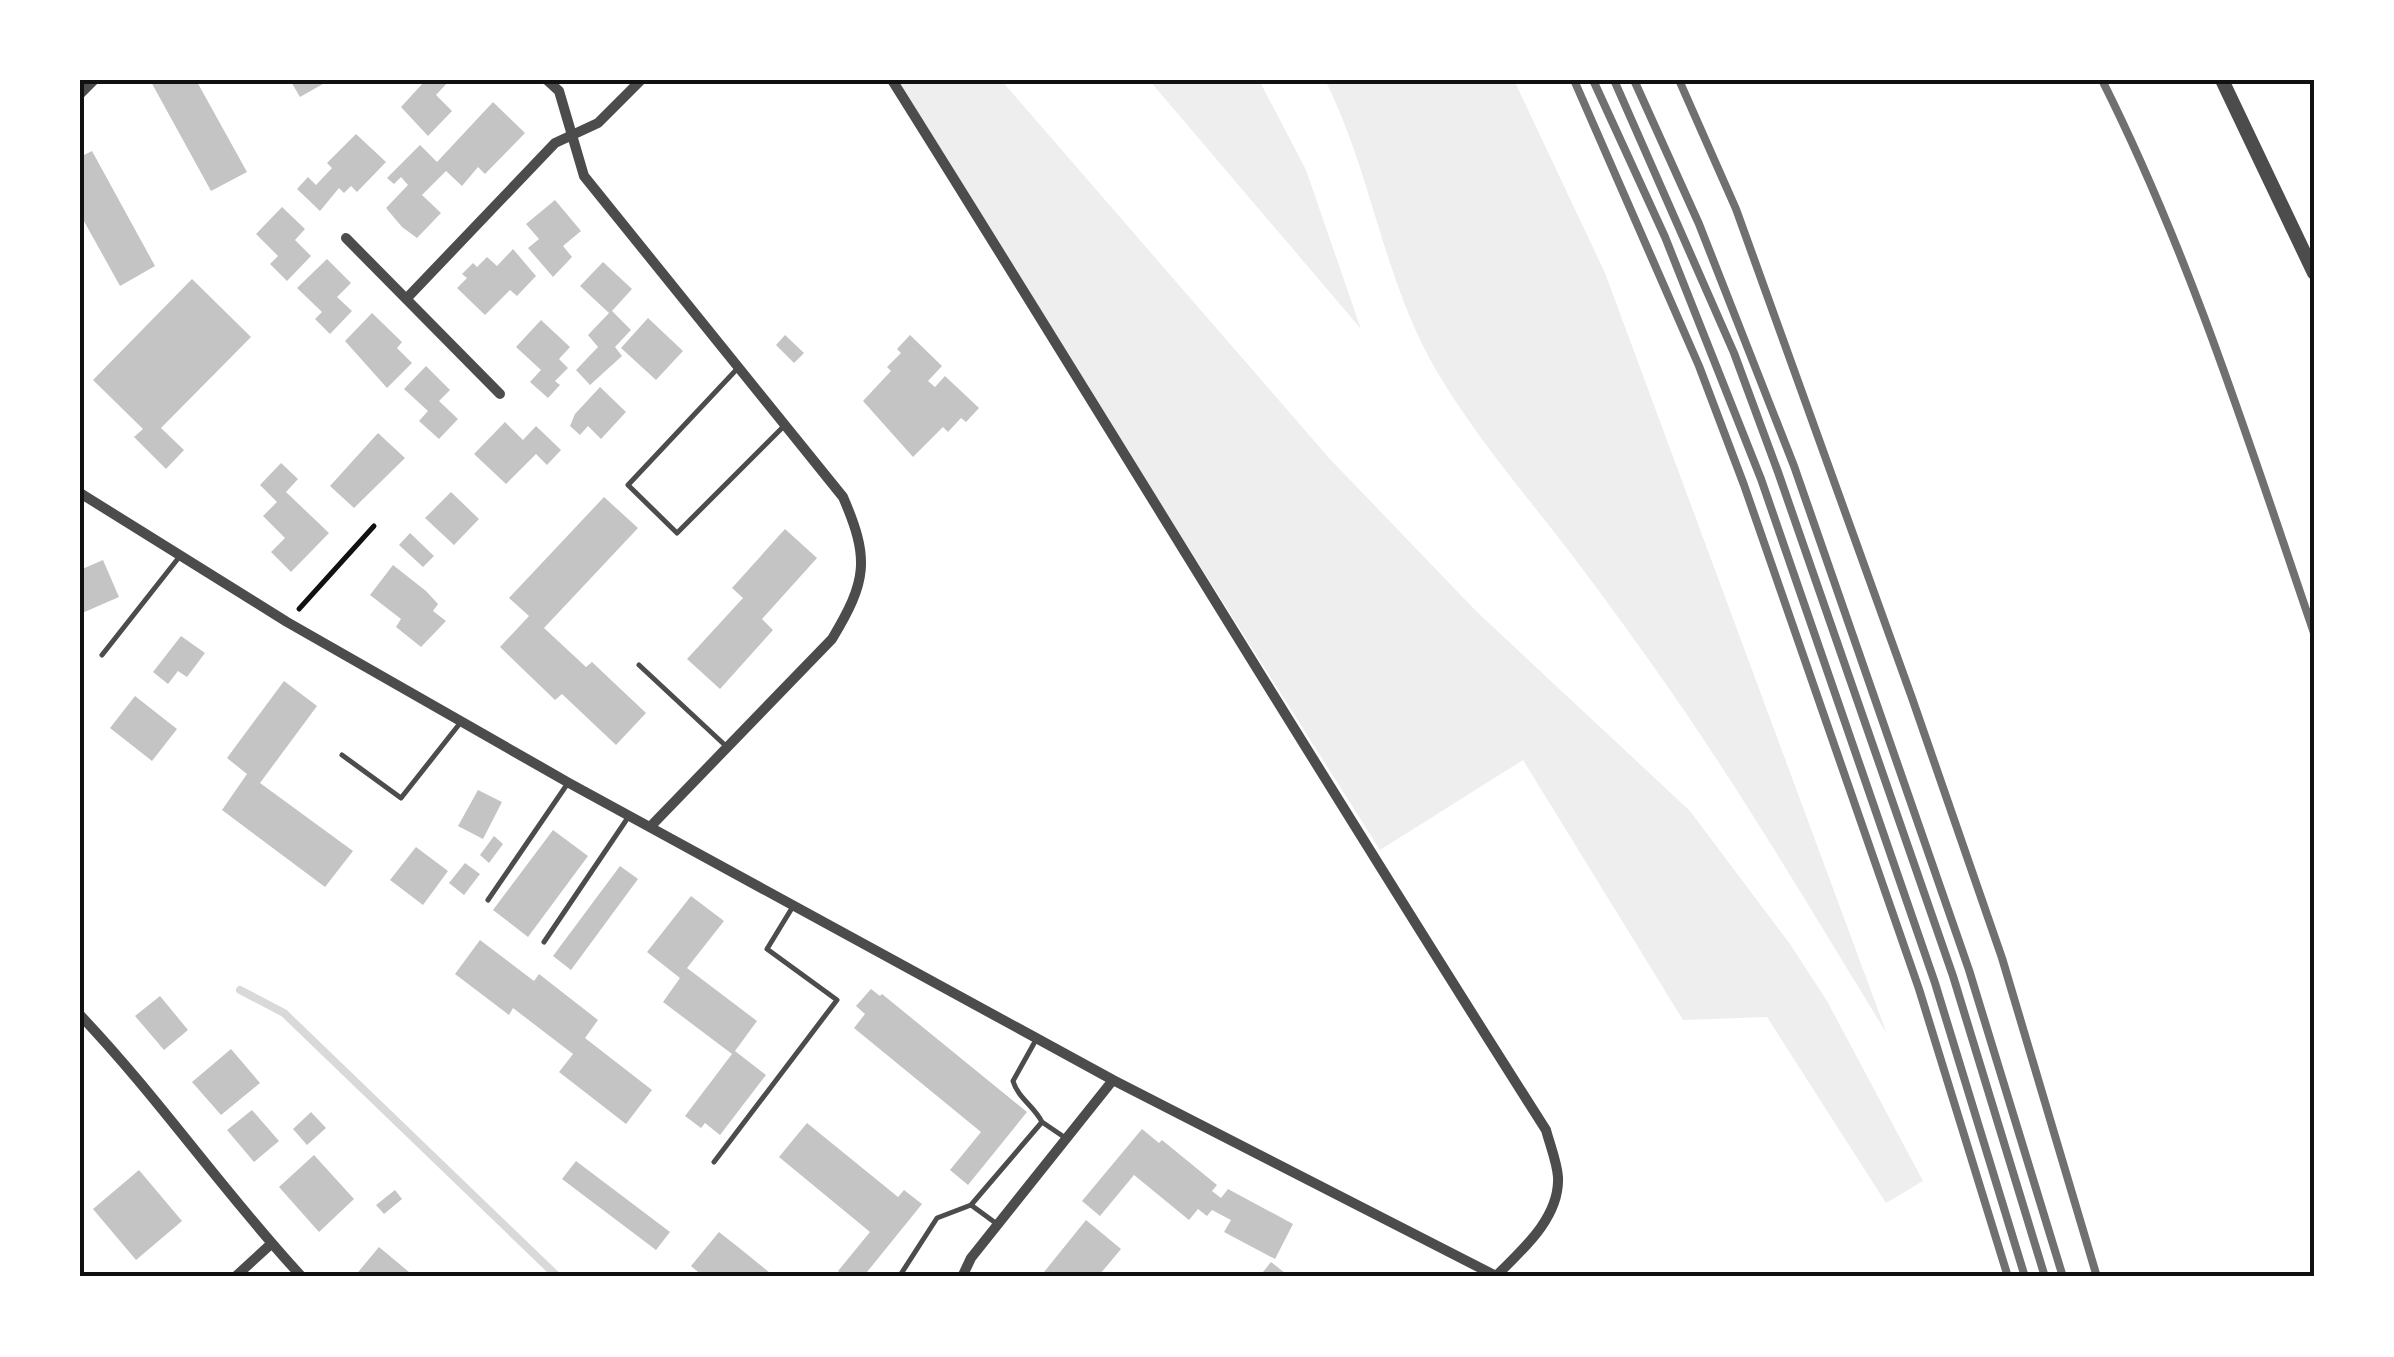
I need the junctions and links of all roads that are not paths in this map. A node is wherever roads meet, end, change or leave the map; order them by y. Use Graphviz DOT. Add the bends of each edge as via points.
graph roads {
  1 [pos="94,80"];
  2 [pos="548,80"];
  3 [pos="641,80"];
  4 [pos="892,80"];
  5 [pos="2222,80"];
  6 [pos="80,94"];
  7 [pos="572,136"];
  8 [pos="346,238"];
  9 [pos="2314,273"];
  10 [pos="408,298"];
  11 [pos="739,367"];
  12 [pos="500,394"];
  13 [pos="785,424"];
  14 [pos="80,493"];
  15 [pos="180,556"];
  16 [pos="102,654"];
  17 [pos="639,666"];
  18 [pos="461,722"];
  19 [pos="727,747"];
  20 [pos="342,755"];
  21 [pos="568,783"];
  22 [pos="630,816"];
  23 [pos="650,826"];
  24 [pos="488,900"];
  25 [pos="794,905"];
  26 [pos="544,942"];
  27 [pos="80,1015"];
  28 [pos="1037,1038"];
  29 [pos="1113,1080"];
  30 [pos="1042,1122"];
  31 [pos="1066,1138"];
  32 [pos="714,1162"];
  33 [pos="971,1205"];
  34 [pos="997,1224"];
  35 [pos="271,1244"];
  36 [pos="235,1277"];
  37 [pos="302,1277"];
  38 [pos="899,1277"];
  39 [pos="962,1277"];
  40 [pos="1496,1277"];
  1 -- 6 [label="street"];
  2 -- 7 [label="street" via="559,91"];
  3 -- 7 [label="street" via="598,123"];
  4 -- 40 [label="street" via="1546,1130 1558,1178 1551,1210"];
  5 -- 9 [label="street"];
  7 -- 10 [label="street" via="554,144"];
  7 -- 11 [label="street" via="584,176"];
  8 -- 10 [label="street"];
  10 -- 12 [label="street"];
  11 -- 13 [label="street"];
  11 -- 13 [label="lane" via="628,485 677,534"];
  13 -- 19 [label="street" via="843,497 859,534 862,569 853,604 832,639"];
  14 -- 15 [label="street"];
  15 -- 16 [label="lane"];
  15 -- 18 [label="street"];
  17 -- 19 [label="lane"];
  18 -- 20 [label="lane" via="402,798"];
  18 -- 21 [label="street"];
  19 -- 23 [label="street"];
  21 -- 22 [label="street"];
  21 -- 24 [label="lane"];
  22 -- 23 [label="street"];
  22 -- 26 [label="lane"];
  23 -- 25 [label="street"];
  25 -- 28 [label="street"];
  25 -- 32 [label="lane" via="767,949 837,1000"];
  27 -- 35 [label="street"];
  28 -- 29 [label="street"];
  28 -- 30 [label="lane" via="1013,1080"];
  29 -- 31 [label="street"];
  29 -- 40 [label="street"];
  30 -- 31 [label="lane"];
  30 -- 33 [label="lane"];
  31 -- 34 [label="street"];
  33 -- 34 [label="lane"];
  33 -- 38 [label="lane" via="937,1218"];
  34 -- 39 [label="street"];
  35 -- 36 [label="street"];
  35 -- 37 [label="street"];
}
